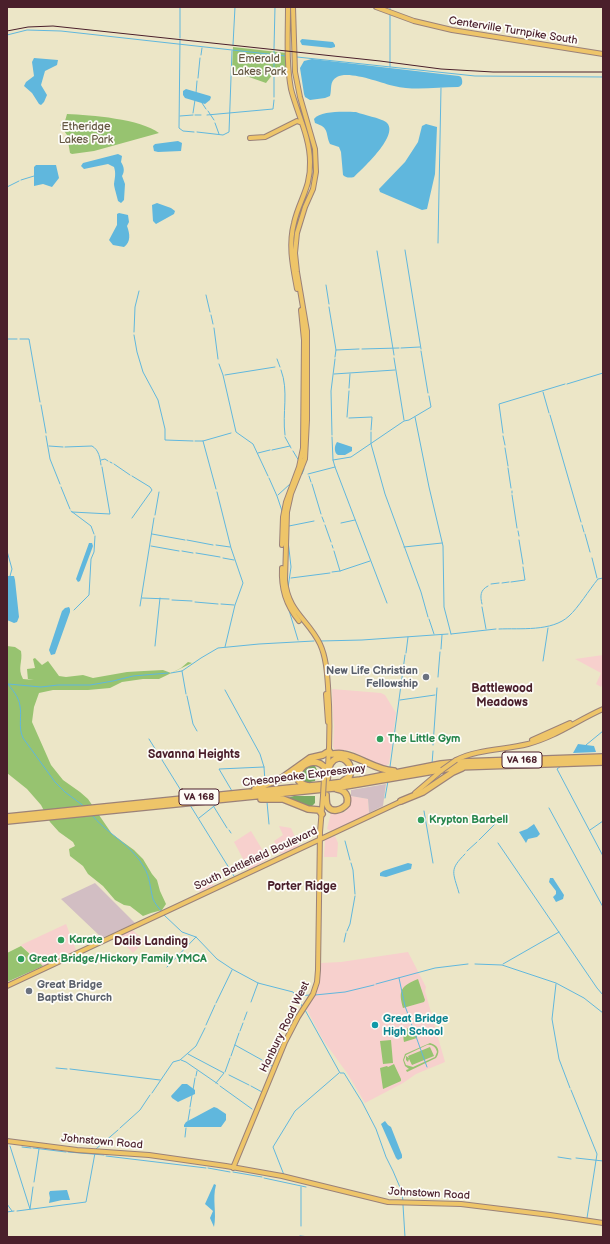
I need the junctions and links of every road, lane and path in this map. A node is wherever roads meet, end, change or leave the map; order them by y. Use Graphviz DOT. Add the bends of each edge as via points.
graph roads {
  1 [pos="288,7"];
  2 [pos="293,7"];
  3 [pos="376,7"];
  4 [pos="288,23"];
  5 [pos="294,24"];
  6 [pos="603,54"];
  7 [pos="302,123"];
  8 [pos="250,138"];
  9 [pos="325,665"];
  10 [pos="603,708"];
  11 [pos="328,752"];
  12 [pos="603,757"];
  13 [pos="603,762"];
  14 [pos="476,767"];
  15 [pos="325,768"];
  16 [pos="406,771"];
  17 [pos="326,778"];
  18 [pos="332,784"];
  19 [pos="310,786"];
  20 [pos="321,789"];
  21 [pos="231,794"];
  22 [pos="324,795"];
  23 [pos="225,799"];
  24 [pos="401,801"];
  25 [pos="86,811"];
  26 [pos="322,814"];
  27 [pos="7,817"];
  28 [pos="7,821"];
  29 [pos="321,839"];
  30 [pos="7,986"];
  31 [pos="7,1141"];
  32 [pos="232,1168"];
  33 [pos="304,1182"];
  34 [pos="308,1186"];
  35 [pos="603,1223"];
  1 -- 4 [label="main road"];
  2 -- 5 [label="main road"];
  3 -- 6 [label="main road, Centerville Turnpike South" via="452,30"];
  4 -- 5 [label="main road"];
  4 -- 7 [label="main road" via="290,82"];
  5 -- 9 [label="main road" via="296,81 313,138 316,168 313,189 297,233 295,253 307,331 306,447 303,466 291,494 287,512 285,580 292,605 320,644"];
  7 -- 8 [label="main road" via="297,121 266,137"];
  7 -- 9 [label="main road" via="309,146 310,172 306,192 294,220 290,244 304,333 304,442 299,467 284,511 282,577 287,602 318,645"];
  9 -- 11 [label="main road"];
  10 -- 24 [label="main road, South Battlefield Boulevard, bridge" via="548,737 528,744 471,754 456,760 420,790"];
  11 -- 15 [label="main road"];
  11 -- 16 [label="highway" via="350,756 384,770"];
  11 -- 17 [label="main road"];
  11 -- 21 [label="highway" via="308,759 268,785"];
  12 -- 16 [label="highway, Chesapeake Expressway / VA 168" via="461,762"];
  13 -- 14 [label="highway, Chesapeake Expressway / VA 168"];
  14 -- 20 [label="highway, Chesapeake Expressway / VA 168" via="439,769 358,785"];
  14 -- 24 [label="highway" via="454,772 423,792"];
  15 -- 17 [label="main road"];
  15 -- 19 [label="highway" via="314,763 300,768 299,781"];
  16 -- 18 [label="highway, Chesapeake Expressway / VA 168"];
  17 -- 18 [label="highway" via="333,761 340,758 347,761 351,766 349,777"];
  17 -- 22 [label="main road, bridge"];
  18 -- 19 [label="highway, Chesapeake Expressway / VA 168"];
  19 -- 21 [label="highway, Chesapeake Expressway / VA 168"];
  20 -- 22 [label="highway" via="343,791 347,797 347,804 340,810 331,810"];
  20 -- 23 [label="highway, Chesapeake Expressway / VA 168"];
  21 -- 25 [label="highway, Chesapeake Expressway / VA 168"];
  22 -- 26 [label="main road"];
  22 -- 29 [label="main road"];
  23 -- 25 [label="highway, Chesapeake Expressway / VA 168"];
  23 -- 26 [label="highway" via="280,799 308,809 319,810"];
  24 -- 29 [label="main road, South Battlefield Boulevard"];
  25 -- 27 [label="highway, Chesapeake Expressway / VA 168"];
  25 -- 28 [label="highway, Chesapeake Expressway / VA 168"];
  26 -- 29 [label="main road"];
  29 -- 30 [label="main road, South Battlefield Boulevard"];
  29 -- 32 [label="main road, Hanbury Road West" via="317,982 311,999 298,1017 280,1055"];
  31 -- 32 [label="main road, Johnstown Road" via="77,1150 148,1155"];
  32 -- 33 [label="main road, Johnstown Road"];
  33 -- 34 [label="main road"];
  33 -- 35 [label="main road, Johnstown Road" via="388,1202 461,1204"];
}
